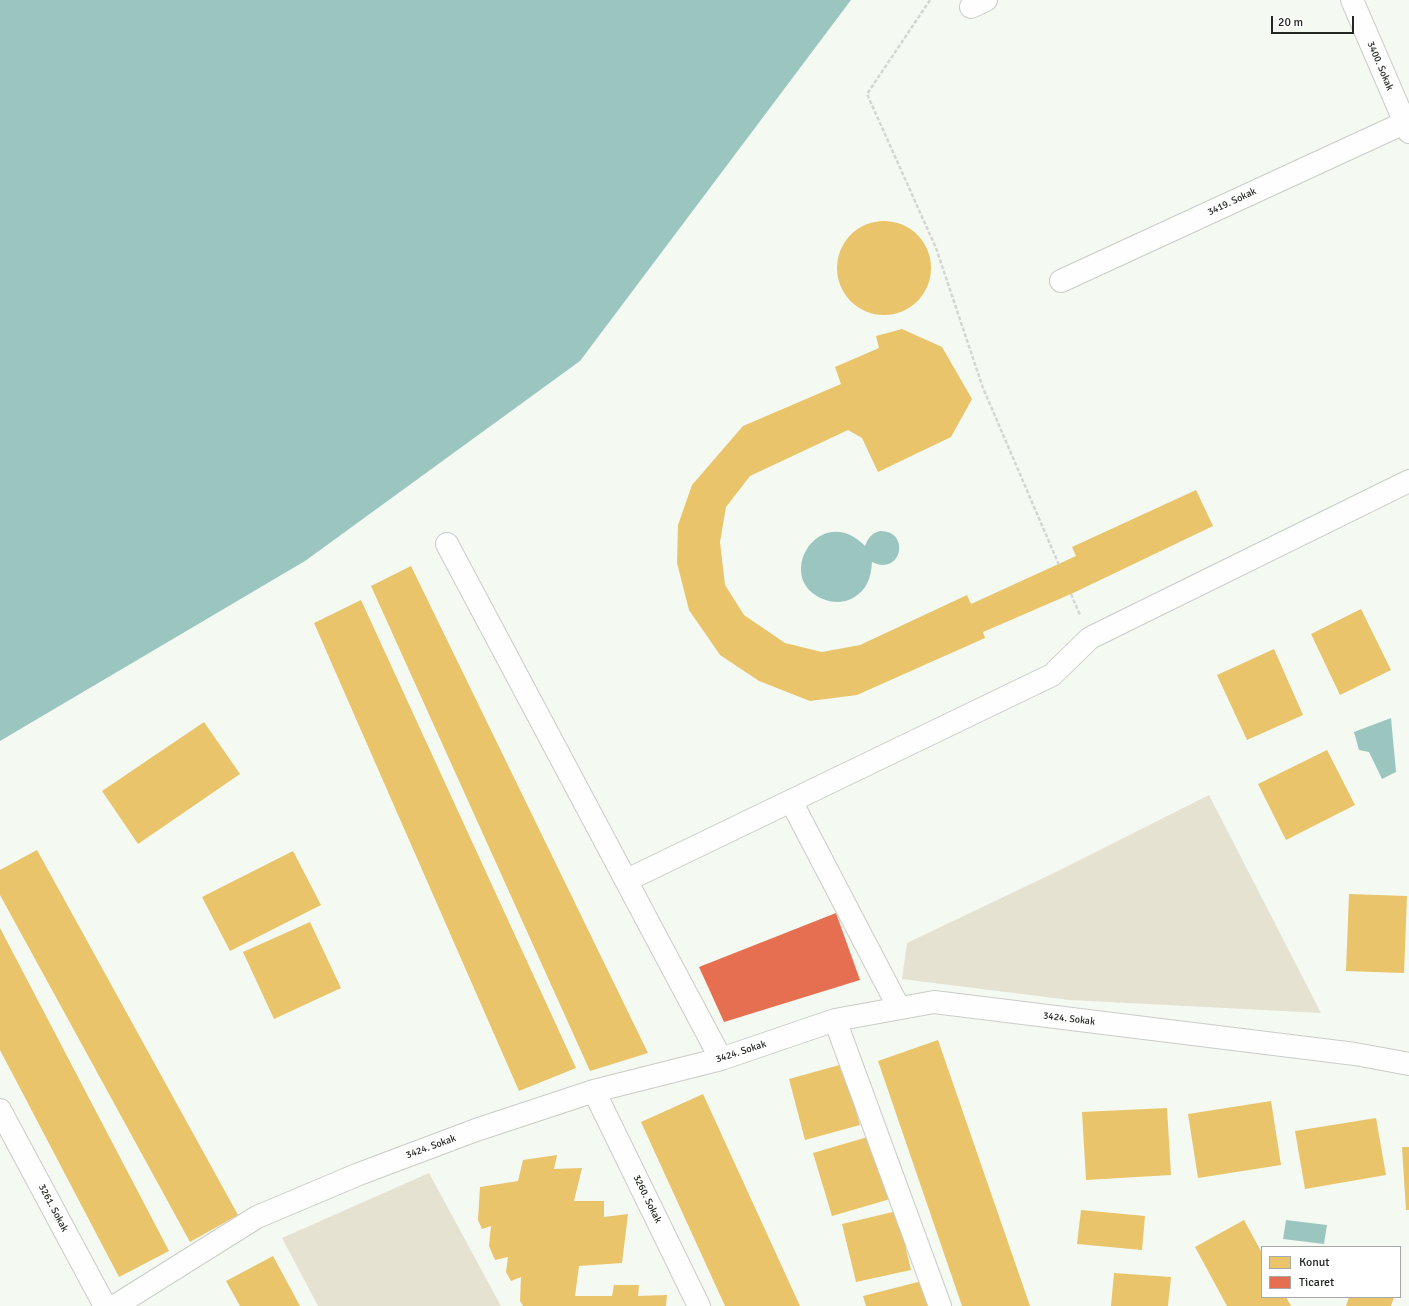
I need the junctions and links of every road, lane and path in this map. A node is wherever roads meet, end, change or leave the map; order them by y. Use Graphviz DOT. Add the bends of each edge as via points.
graph roads {
  1 [pos="930,0"];
  2 [pos="1352,0"];
  3 [pos="1407,127"];
  4 [pos="1061,281"];
  5 [pos="1409,481"];
  6 [pos="447,544"];
  7 [pos="1059,564"];
  8 [pos="791,801"];
  9 [pos="626,880"];
  10 [pos="899,1008"];
  11 [pos="835,1020"];
  12 [pos="721,1058"];
  13 [pos="1409,1064"];
  14 [pos="594,1092"];
  15 [pos="0,1110"];
  16 [pos="105,1306"];
  17 [pos="115,1306"];
  18 [pos="699,1306"];
  19 [pos="940,1306"];
  1 -- 7 [label="path" via="867,94 936,248 984,388"];
  2 -- 3 [label="street, 3400. Sokak"];
  3 -- 4 [label="street, 3419. Sokak"];
  5 -- 8 [label="street" via="1090,638 1052,675"];
  6 -- 9 [label="street"];
  8 -- 9 [label="street"];
  8 -- 10 [label="street"];
  9 -- 12 [label="street"];
  10 -- 11 [label="street, 3424. Sokak"];
  10 -- 13 [label="street, 3424. Sokak" via="934,1002 1355,1054"];
  11 -- 12 [label="street, 3424. Sokak"];
  11 -- 19 [label="street"];
  12 -- 14 [label="street, 3424. Sokak"];
  14 -- 17 [label="street, 3424. Sokak" via="468,1133 359,1174 257,1217"];
  14 -- 18 [label="street, 3260. Sokak"];
  15 -- 16 [label="street, 3261. Sokak"];
}
